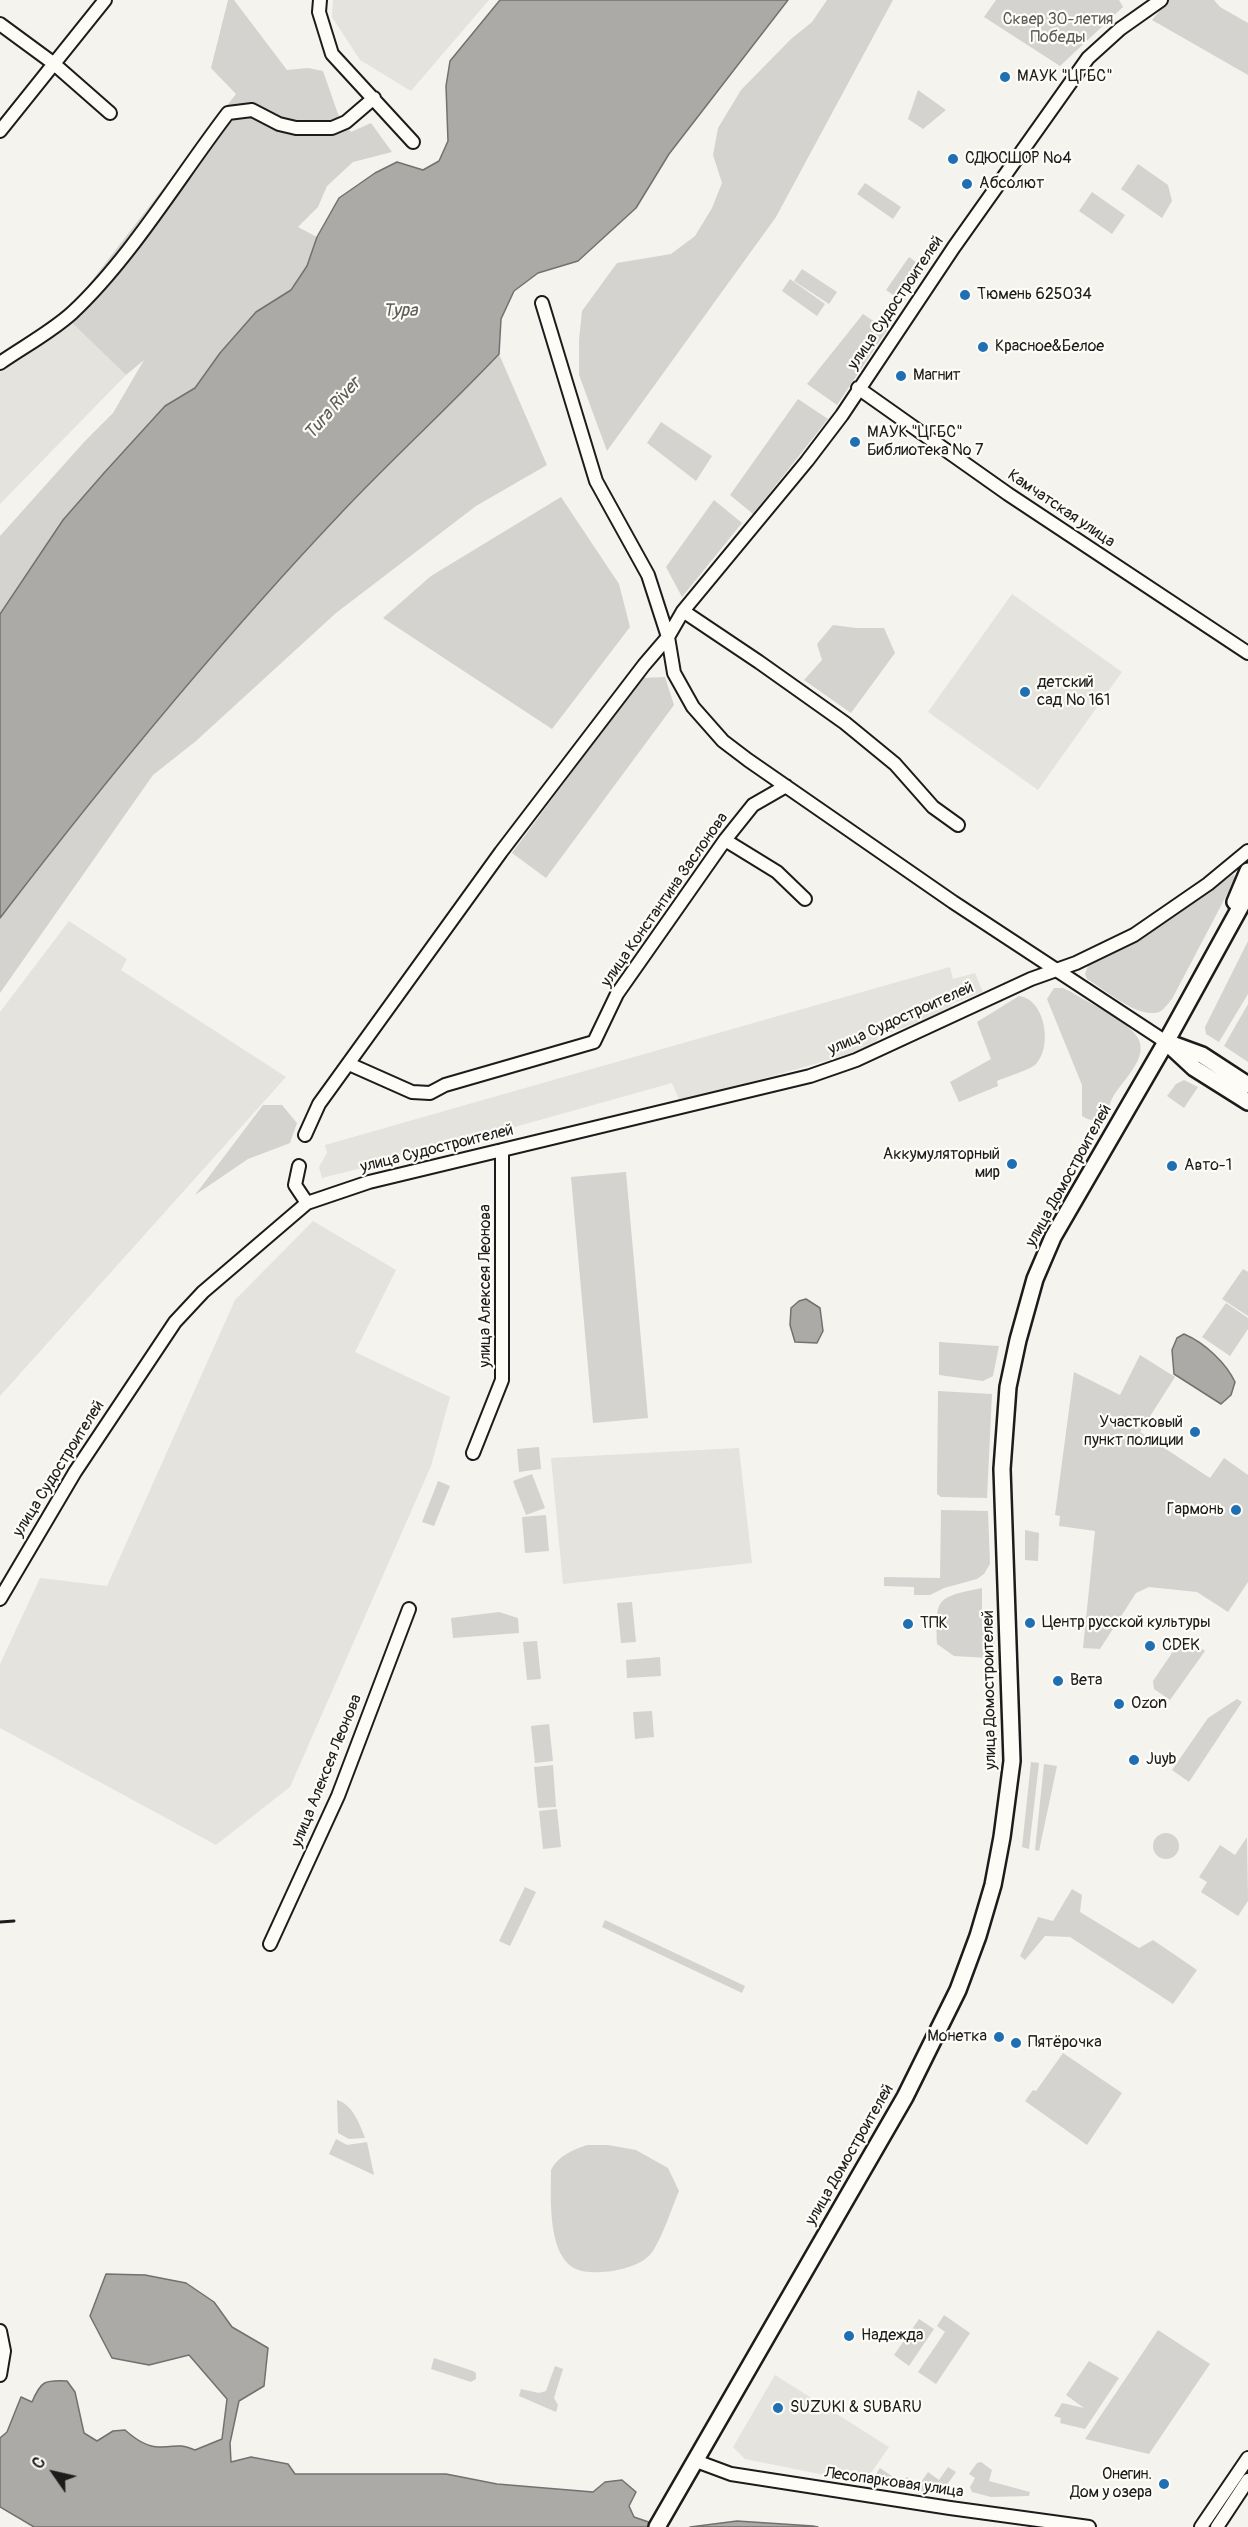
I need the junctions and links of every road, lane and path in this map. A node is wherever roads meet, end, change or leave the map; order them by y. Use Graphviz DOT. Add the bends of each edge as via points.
graph roads {
  1 [pos="105,0"];
  2 [pos="320,0"];
  3 [pos="1161,0"];
  4 [pos="0,24"];
  5 [pos="53,63"];
  6 [pos="374,98"];
  7 [pos="110,113"];
  8 [pos="0,131"];
  9 [pos="413,142"];
  10 [pos="542,303"];
  11 [pos="0,363"];
  12 [pos="858,388"];
  13 [pos="683,611"];
  14 [pos="668,637"];
  15 [pos="1248,653"];
  16 [pos="786,786"];
  17 [pos="958,825"];
  18 [pos="725,840"];
  19 [pos="1248,851"];
  20 [pos="1248,871"];
  21 [pos="1248,893"];
  22 [pos="805,899"];
  23 [pos="1210,960"];
  24 [pos="1054,970"];
  25 [pos="1166,1042"];
  26 [pos="349,1064"];
  27 [pos="1248,1085"];
  28 [pos="1248,1102"];
  29 [pos="305,1135"];
  30 [pos="502,1150"];
  31 [pos="299,1166"];
  32 [pos="307,1203"];
  33 [pos="473,1453"];
  34 [pos="0,1599"];
  35 [pos="409,1609"];
  36 [pos="270,1944"];
  37 [pos="0,2331"];
  38 [pos="0,2375"];
  39 [pos="1248,2458"];
  40 [pos="696,2461"];
  41 [pos="1248,2480"];
  42 [pos="657,2527"];
  43 [pos="1089,2527"];
  44 [pos="1201,2527"];
  45 [pos="1217,2527"];
  1 -- 5 [label="street"];
  2 -- 6 [label="street" via="332,54"];
  3 -- 12 [label="street, улица Судостроителей" via="1088,58"];
  4 -- 5 [label="street"];
  5 -- 7 [label="street"];
  5 -- 8 [label="street"];
  6 -- 9 [label="street"];
  6 -- 11 [label="street" via="346,122 332,128 296,128 252,110 228,113 93,292 70,314"];
  10 -- 14 [label="street" via="596,481 648,575"];
  12 -- 13 [label="street, улица Судостроителей" via="807,461"];
  12 -- 15 [label="street, Камчатская улица" via="1008,494"];
  13 -- 14 [label="street, улица Судостроителей"];
  13 -- 17 [label="street" via="845,723 895,764 933,807"];
  14 -- 16 [label="street" via="674,673 693,707 723,741"];
  14 -- 26 [label="street" via="501,852"];
  16 -- 18 [label="street, улица Константина Заслонова" via="753,806"];
  16 -- 24 [label="street"];
  18 -- 22 [label="street" via="777,872"];
  18 -- 26 [label="street, улица Константина Заслонова" via="617,994 594,1042 445,1085 430,1093 412,1092"];
  19 -- 24 [label="street, улица Судостроителей" via="1134,935"];
  20 -- 23 [label="main road, улица Домостроителей"];
  21 -- 23 [label="main road, улица Домостроителей"];
  23 -- 25 [label="main road, улица Домостроителей"];
  24 -- 25 [label="street"];
  24 -- 30 [label="street, улица Судостроителей" via="856,1060 810,1076"];
  25 -- 27 [label="main road" via="1202,1055"];
  25 -- 28 [label="main road" via="1194,1068"];
  25 -- 40 [label="main road, улица Домостроителей" via="1053,1237 1035,1279 1008,1387 1002,1468 1012,1761 993,1885 978,1936 958,1990 905,2097"];
  26 -- 29 [label="street" via="319,1104"];
  30 -- 32 [label="street, улица Судостроителей" via="369,1182"];
  30 -- 33 [label="street, улица Алексея Леонова" via="502,1380"];
  31 -- 32 [label="street" via="295,1185"];
  32 -- 34 [label="street, улица Судостроителей" via="203,1292 175,1322 75,1472"];
  35 -- 36 [label="street, улица Алексея Леонова" via="338,1796"];
  37 -- 38 [label="street" via="4,2351"];
  39 -- 44 [label="street"];
  40 -- 42 [label="main road, улица Домостроителей"];
  40 -- 43 [label="street, Лесопарковая улица" via="740,2476"];
  41 -- 45 [label="street"];
}
